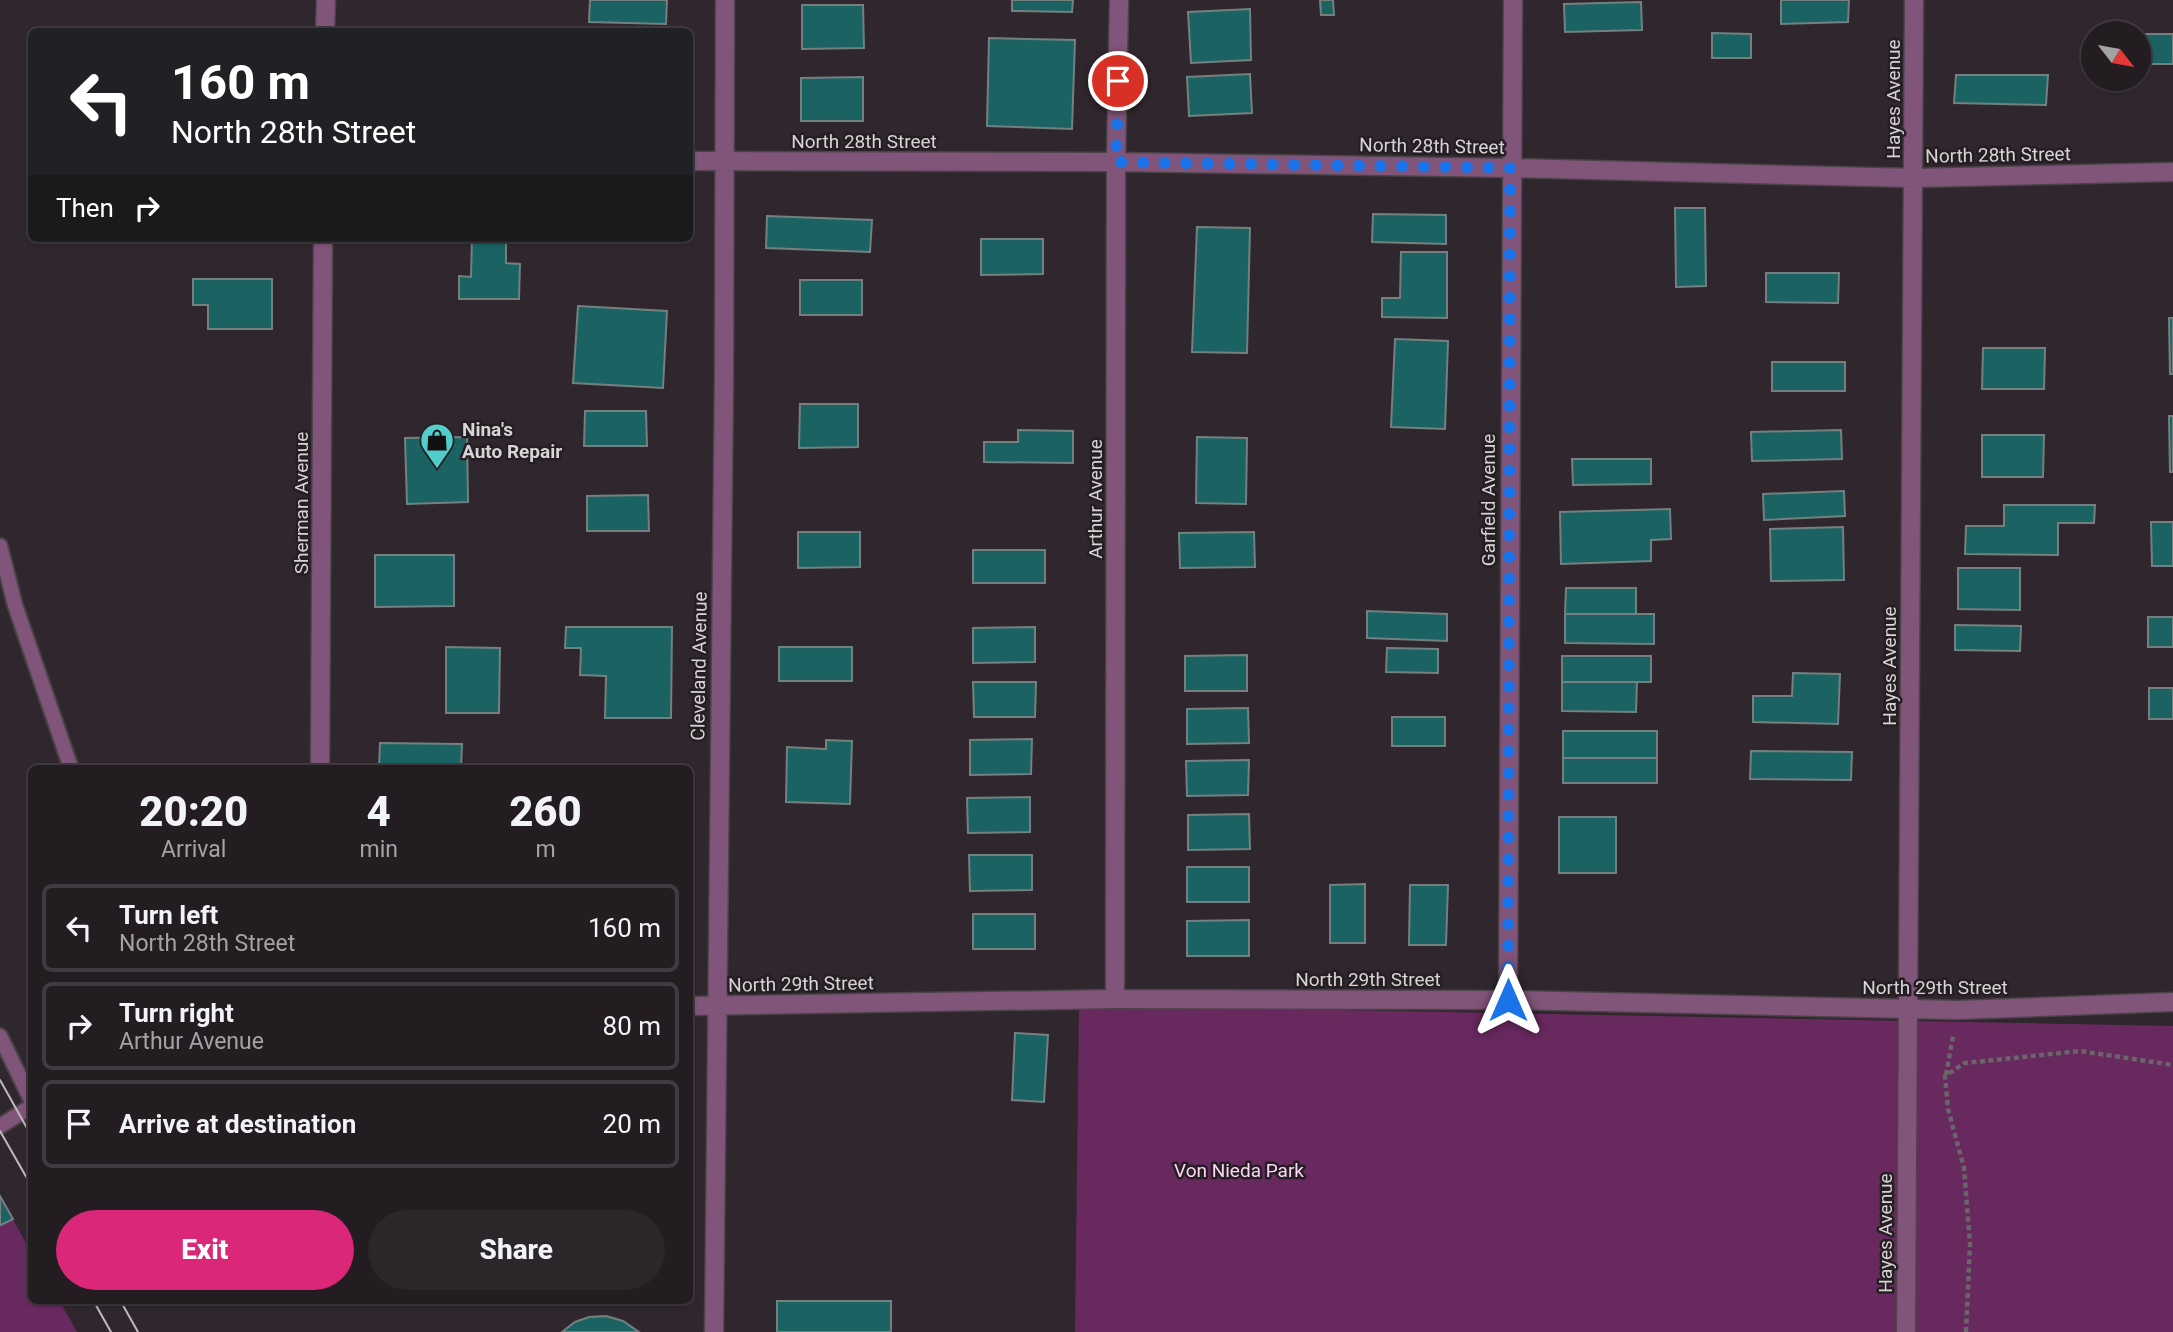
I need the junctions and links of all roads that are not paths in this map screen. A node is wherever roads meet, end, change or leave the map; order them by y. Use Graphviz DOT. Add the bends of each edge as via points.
graph roads {
  1 [pos="326,0"];
  2 [pos="725,0"];
  3 [pos="1119,0"];
  4 [pos="1513,0"];
  5 [pos="1914,0"];
  6 [pos="326,28"];
  7 [pos="693,161"];
  8 [pos="724,161"];
  9 [pos="1116,162"];
  10 [pos="1510,168"];
  11 [pos="2173,173"];
  12 [pos="1914,178"];
  13 [pos="323,242"];
  14 [pos="0,546"];
  15 [pos="70,765"];
  16 [pos="320,765"];
  17 [pos="1115,999"];
  18 [pos="1508,1000"];
  19 [pos="2173,1002"];
  20 [pos="693,1006"];
  21 [pos="716,1006"];
  22 [pos="1907,1009"];
  23 [pos="0,1036"];
  24 [pos="28,1096"];
  25 [pos="28,1107"];
  26 [pos="0,1126"];
  27 [pos="714,1332"];
  28 [pos="1906,1332"];
  1 -- 6 [label="street"];
  2 -- 8 [label="street, Cleveland Avenue"];
  3 -- 9 [label="street, Arthur Avenue"];
  4 -- 10 [label="street, Garfield Avenue"];
  5 -- 12 [label="street, Hayes Avenue"];
  7 -- 8 [label="street, North 28th Street"];
  8 -- 9 [label="street, North 28th Street"];
  8 -- 21 [label="street, Cleveland Avenue"];
  9 -- 10 [label="street, North 28th Street"];
  9 -- 17 [label="street, Arthur Avenue"];
  10 -- 12 [label="street, North 28th Street"];
  10 -- 18 [label="street, Garfield Avenue"];
  11 -- 12 [label="street, North 28th Street"];
  12 -- 22 [label="street, Hayes Avenue"];
  13 -- 16 [label="street, Sherman Avenue"];
  14 -- 15 [label="lane" via="15,605"];
  17 -- 18 [label="street, North 29th Street"];
  17 -- 21 [label="street, North 29th Street"];
  18 -- 22 [label="street, North 29th Street"];
  19 -- 22 [label="street, North 29th Street"];
  20 -- 21 [label="street, North 29th Street"];
  21 -- 27 [label="street, Cleveland Avenue"];
  22 -- 28 [label="street, Hayes Avenue"];
  23 -- 24 [label="lane"];
  25 -- 26 [label="lane"];
}
